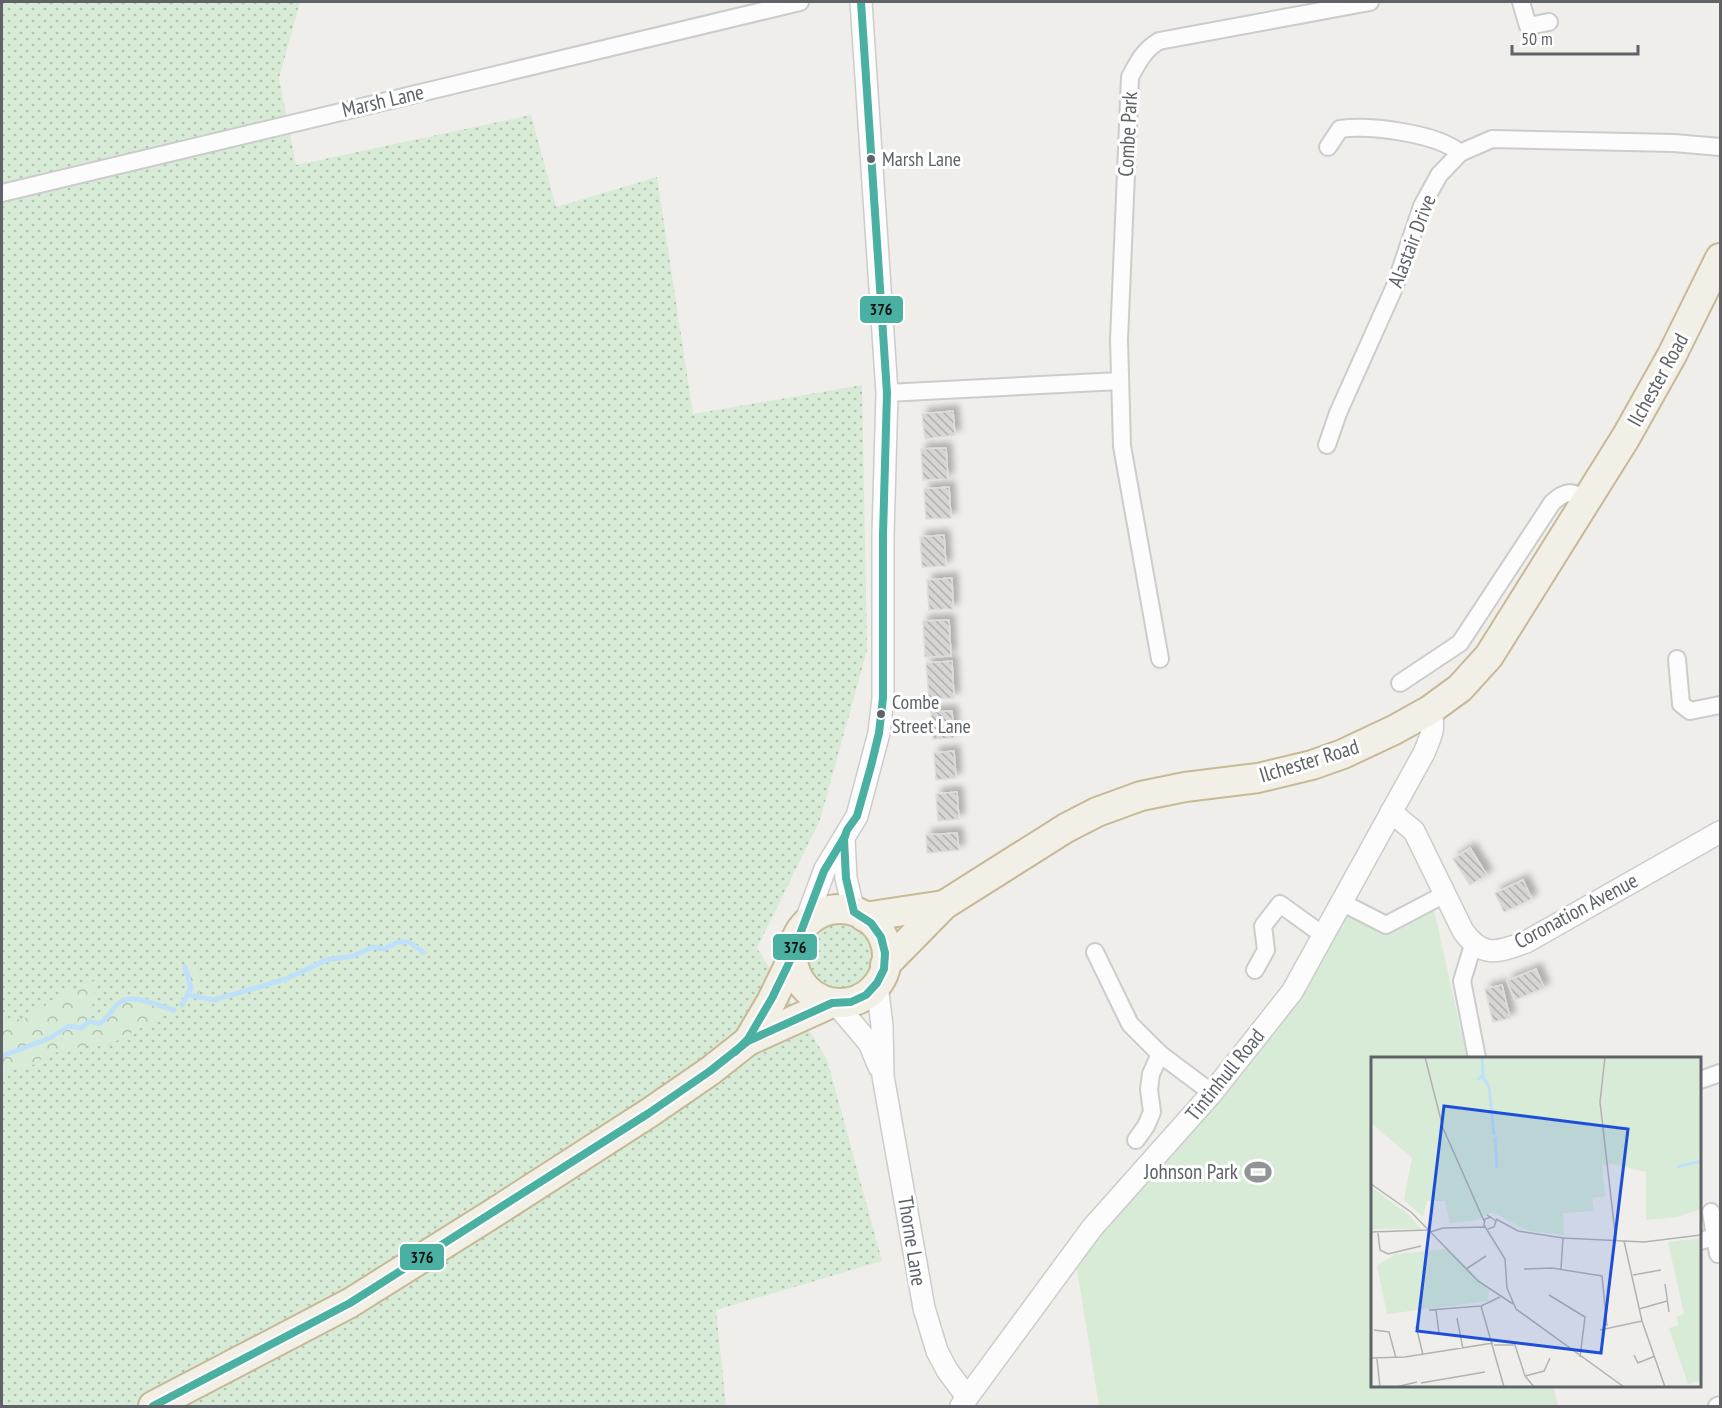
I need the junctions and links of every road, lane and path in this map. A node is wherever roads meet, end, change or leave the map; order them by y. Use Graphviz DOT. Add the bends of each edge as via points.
graph roads {
  1 [pos="800,2"];
  2 [pos="861,2"];
  3 [pos="1370,2"];
  4 [pos="1521,2"];
  5 [pos="1549,22"];
  6 [pos="1328,147"];
  7 [pos="1720,147"];
  8 [pos="1460,153"];
  9 [pos="2,193"];
  10 [pos="1720,258"];
  11 [pos="1120,381"];
  12 [pos="887,393"];
  13 [pos="1327,445"];
  14 [pos="1589,499"];
  15 [pos="1160,659"];
  16 [pos="1677,659"];
  17 [pos="1400,683"];
  18 [pos="1720,705"];
  19 [pos="1430,710"];
  20 [pos="1391,812"];
  21 [pos="1720,832"];
  22 [pos="844,839"];
  23 [pos="1445,894"];
  24 [pos="1341,902"];
  25 [pos="944,905"];
  26 [pos="859,915"];
  27 [pos="806,923"];
  28 [pos="1323,935"];
  29 [pos="1473,945"];
  30 [pos="1095,952"];
  31 [pos="794,955"];
  32 [pos="1255,970"];
  33 [pos="881,975"];
  34 [pos="834,1004"];
  35 [pos="748,1041"];
  36 [pos="1160,1054"];
  37 [pos="1477,1057"];
  38 [pos="1720,1073"];
  39 [pos="883,1076"];
  40 [pos="1701,1080"];
  41 [pos="1212,1093"];
  42 [pos="1136,1140"];
  43 [pos="1711,1212"];
  44 [pos="1707,1239"];
  45 [pos="1718,1254"];
  46 [pos="964,1402"];
  47 [pos="153,1407"];
  1 -- 9 [label="street, Marsh Lane"];
  2 -- 12 [label="street"];
  3 -- 11 [label="street, Combe Park" via="1159,41 1138,60 1130,77"];
  4 -- 5 [label="street" via="1528,26"];
  6 -- 8 [label="street" via="1340,129 1361,127 1402,132 1452,146"];
  7 -- 8 [label="street, Alastair Drive" via="1492,139"];
  8 -- 13 [label="street, Alastair Drive" via="1439,175 1422,206 1395,286"];
  10 -- 14 [label="highway, Ilchester Road" via="1653,392"];
  11 -- 12 [label="street"];
  11 -- 15 [label="street, Combe Park" via="1122,447"];
  12 -- 22 [label="street" via="883,698 871,766 856,816"];
  14 -- 17 [label="street" via="1561,494 1460,643"];
  14 -- 19 [label="highway, Ilchester Road" via="1489,656 1467,681"];
  16 -- 18 [label="street" via="1681,704 1690,711"];
  19 -- 20 [label="street, Tintinhull Road" via="1433,732"];
  19 -- 25 [label="highway, Ilchester Road" via="1371,742 1303,767 1258,778 1157,792 1117,803 1066,828"];
  20 -- 23 [label="street" via="1414,831"];
  20 -- 24 [label="street, Tintinhull Road"];
  21 -- 29 [label="street, Coronation Avenue" via="1526,942 1489,951"];
  22 -- 26 [label="street" via="846,878"];
  22 -- 27 [label="street" via="825,869"];
  23 -- 24 [label="street" via="1386,925"];
  23 -- 29 [label="street"];
  24 -- 28 [label="street, Tintinhull Road"];
  25 -- 26 [label="highway, Ilchester Road"];
  25 -- 33 [label="highway, Ilchester Road"];
  26 -- 27 [label="highway" via="840,910 824,912"];
  26 -- 33 [label="highway" via="876,926 884,941"];
  27 -- 31 [label="highway"];
  28 -- 32 [label="street" via="1280,904 1263,926 1266,950"];
  28 -- 41 [label="street, Tintinhull Road" via="1292,993"];
  29 -- 37 [label="street" via="1462,981"];
  30 -- 36 [label="street" via="1130,1024"];
  31 -- 34 [label="highway" via="803,985 819,999"];
  31 -- 35 [label="highway"];
  33 -- 34 [label="highway" via="862,998"];
  33 -- 39 [label="street, Thorne Lane"];
  34 -- 35 [label="highway"];
  34 -- 39 [label="street, Thorne Lane" via="868,1043"];
  35 -- 47 [label="highway" via="649,1113 369,1291"];
  36 -- 41 [label="street"];
  36 -- 42 [label="street" via="1151,1074 1152,1112"];
  38 -- 40 [label="street"];
  39 -- 46 [label="street, Thorne Lane" via="924,1308 937,1351"];
  41 -- 46 [label="street, Tintinhull Road" via="1092,1228"];
  43 -- 44 [label="street"];
  44 -- 45 [label="street"];
}
